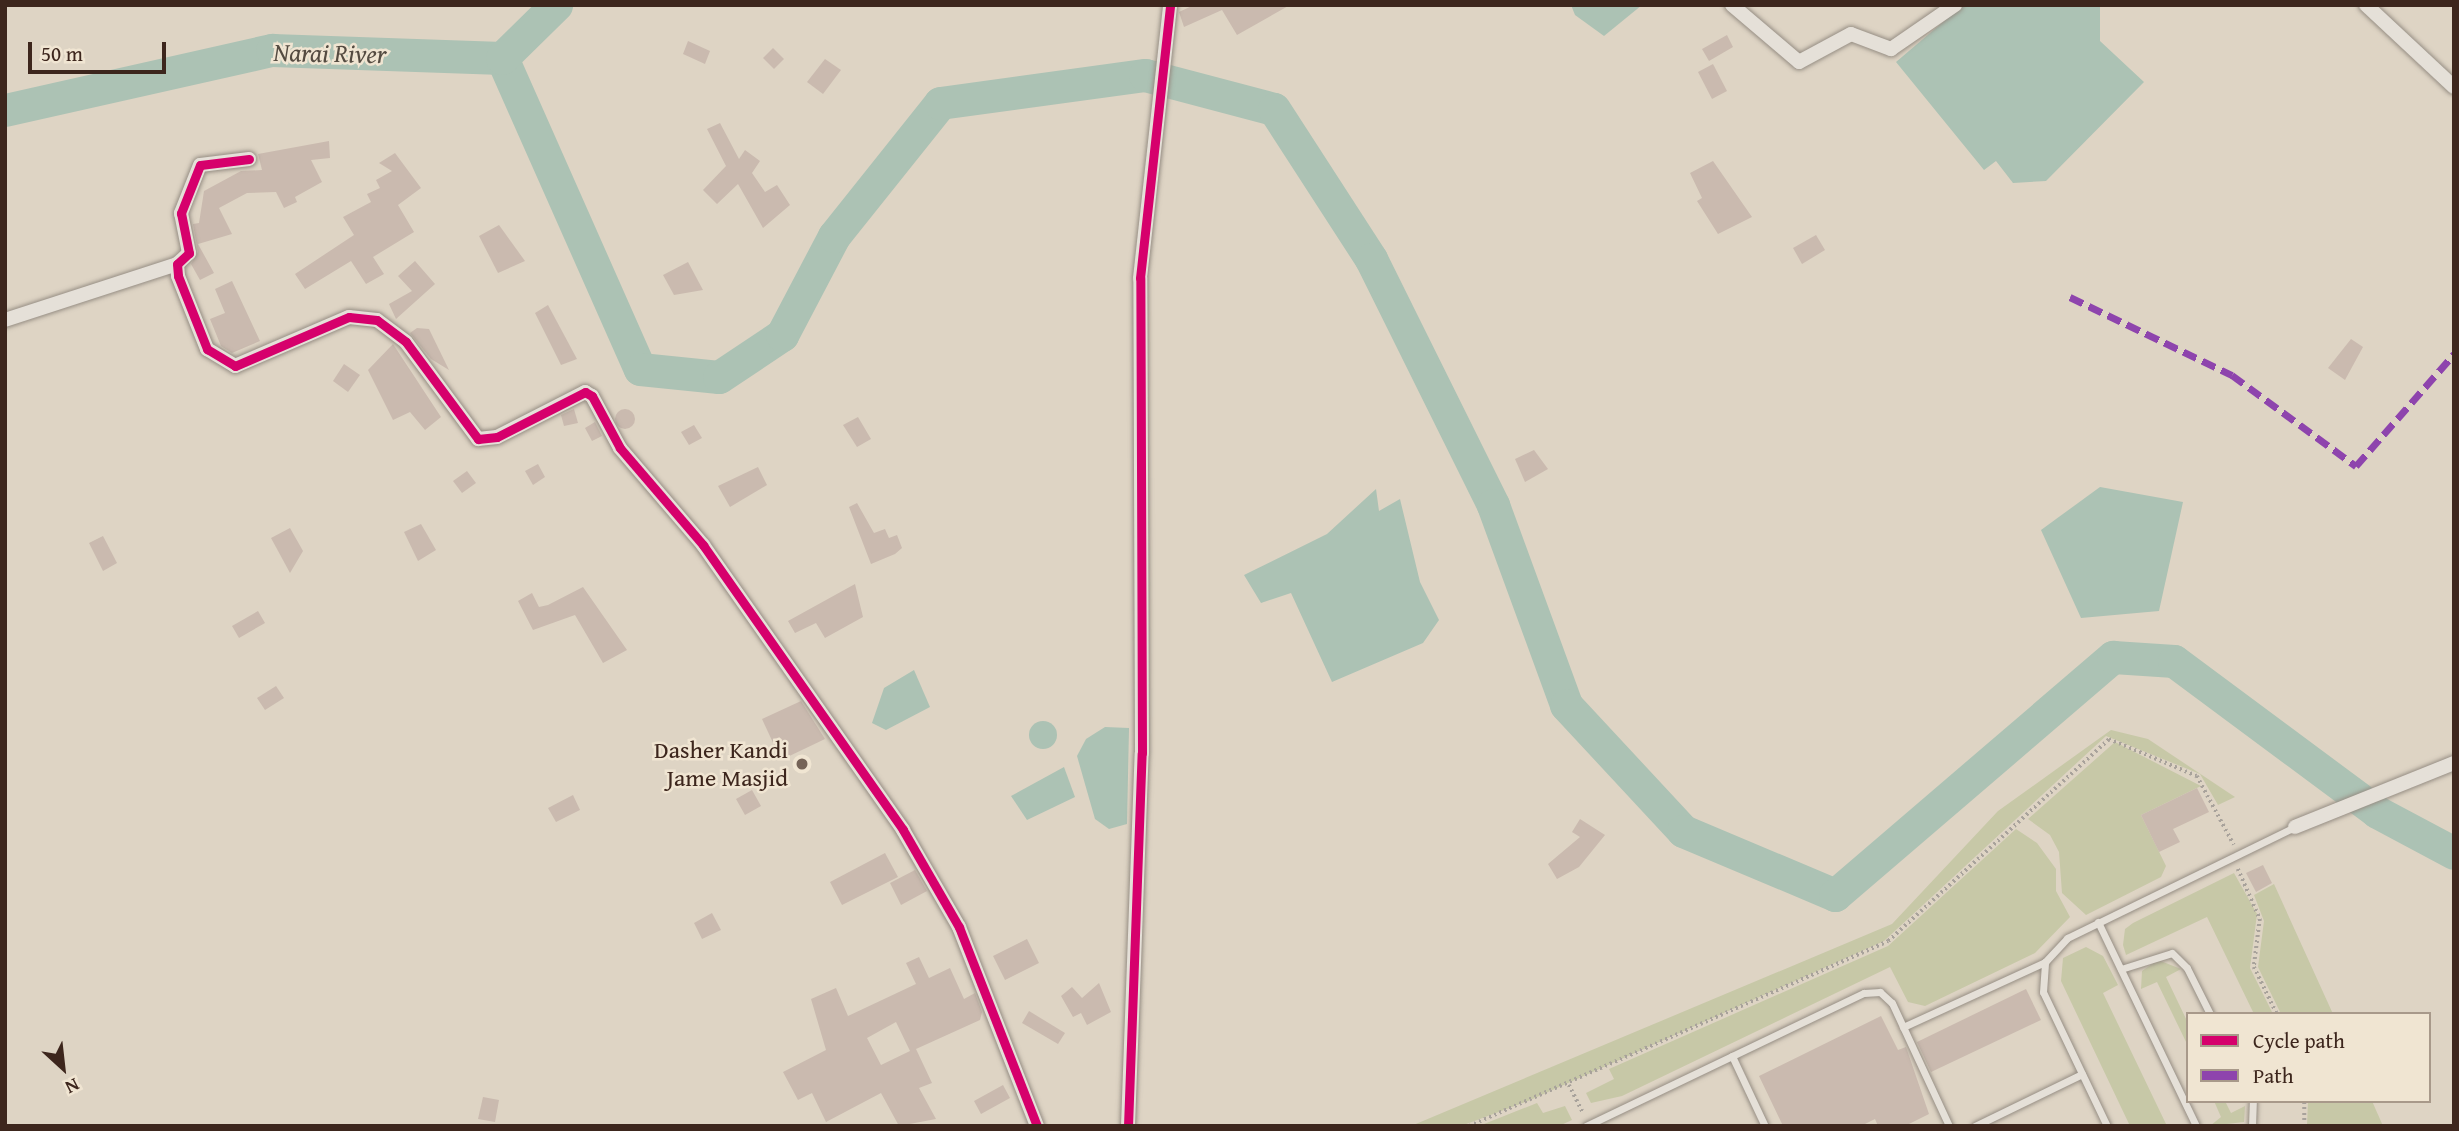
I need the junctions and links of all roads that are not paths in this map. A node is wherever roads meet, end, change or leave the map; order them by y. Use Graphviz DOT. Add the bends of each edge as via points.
graph roads {
  1 [pos="1170,5"];
  2 [pos="1732,5"];
  3 [pos="1955,5"];
  4 [pos="2366,5"];
  5 [pos="2454,87"];
  6 [pos="249,159"];
  7 [pos="177,264"];
  8 [pos="5,320"];
  9 [pos="2454,763"];
  10 [pos="2295,827"];
  11 [pos="2098,922"];
  12 [pos="2045,962"];
  13 [pos="2121,970"];
  14 [pos="2209,1012"];
  15 [pos="1903,1027"];
  16 [pos="1732,1056"];
  17 [pos="2082,1074"];
  18 [pos="2253,1103"];
  19 [pos="1587,1125"];
  20 [pos="1037,1126"];
  21 [pos="1128,1126"];
  22 [pos="1765,1126"];
  23 [pos="1949,1126"];
  24 [pos="1975,1126"];
  25 [pos="2107,1126"];
  26 [pos="2196,1126"];
  27 [pos="2252,1126"];
  1 -- 21 [label="street" via="1140,278 1142,752"];
  2 -- 3 [label="street" via="1799,62 1851,34 1891,49"];
  4 -- 5 [label="street"];
  6 -- 7 [label="street" via="200,165 181,213 188,253"];
  7 -- 8 [label="street"];
  7 -- 20 [label="street" via="207,349 235,366 349,317 377,320 406,342 478,439 498,436 585,392 592,396 620,448 703,545 903,830 960,926"];
  9 -- 10 [label="street"];
  10 -- 11 [label="lane"];
  11 -- 12 [label="lane" via="2067,938"];
  11 -- 13 [label="lane"];
  12 -- 15 [label="lane"];
  12 -- 17 [label="lane" via="2043,992"];
  13 -- 14 [label="lane" via="2172,953 2188,968"];
  13 -- 26 [label="lane"];
  15 -- 16 [label="lane" via="1880,992 1864,993"];
  15 -- 23 [label="lane"];
  16 -- 19 [label="lane"];
  16 -- 22 [label="lane"];
  17 -- 24 [label="lane"];
  17 -- 25 [label="lane"];
  18 -- 27 [label="lane"];
}
